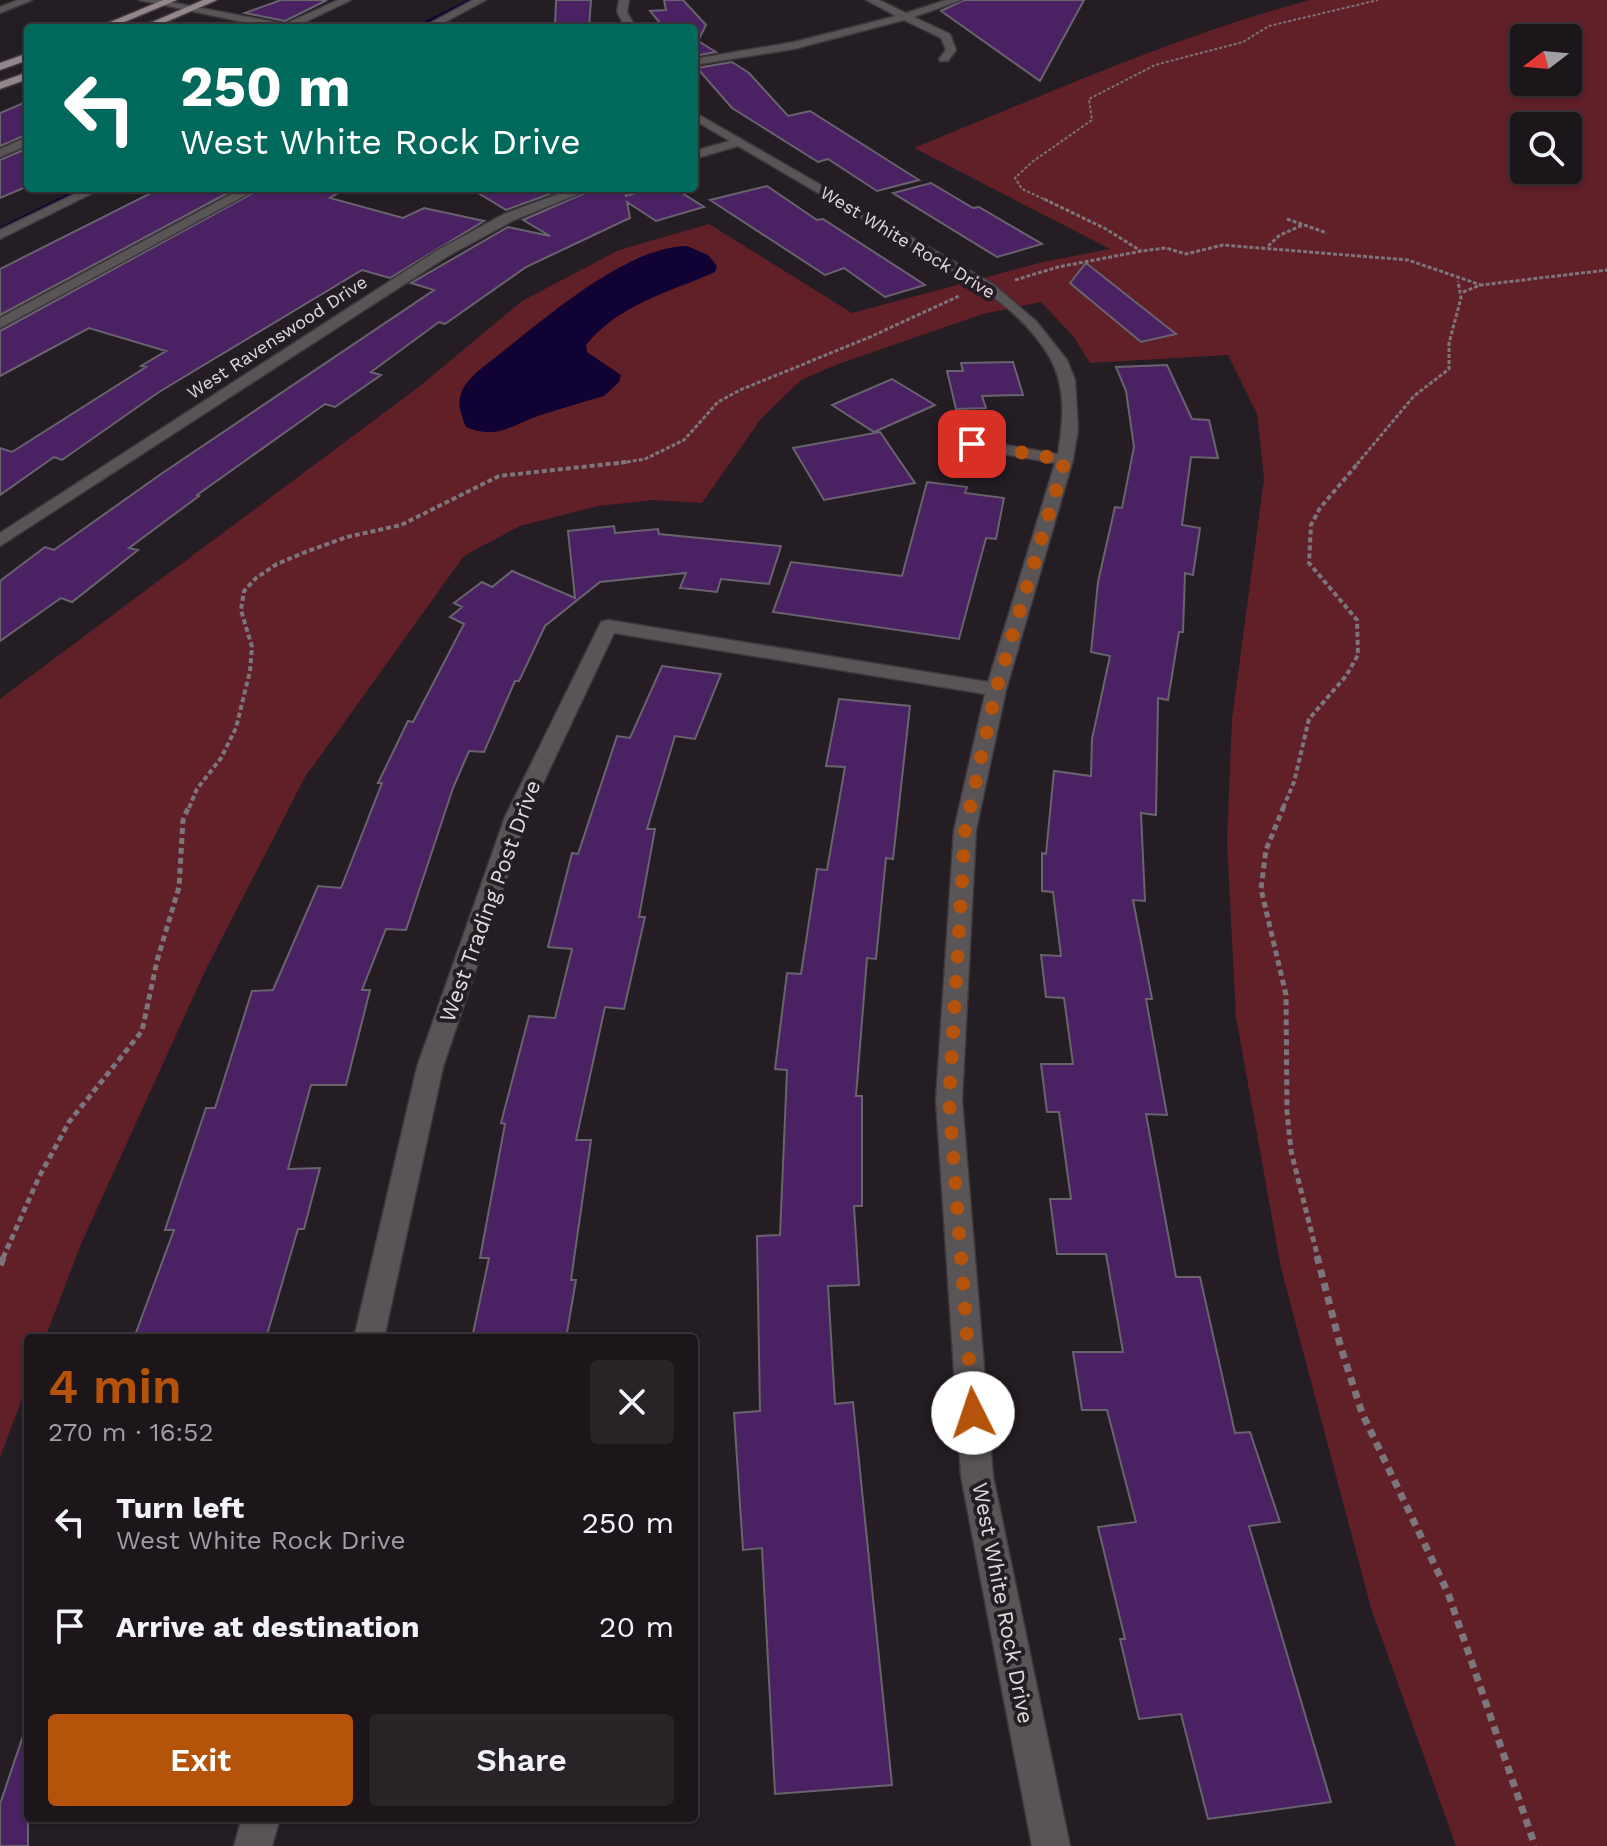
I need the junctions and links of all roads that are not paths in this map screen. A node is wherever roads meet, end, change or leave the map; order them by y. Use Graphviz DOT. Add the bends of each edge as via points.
graph roads {
  1 [pos="27,0"];
  2 [pos="144,0"];
  3 [pos="212,0"];
  4 [pos="346,0"];
  5 [pos="481,0"];
  6 [pos="624,0"];
  7 [pos="871,0"];
  8 [pos="956,0"];
  9 [pos="168,2"];
  10 [pos="192,9"];
  11 [pos="0,10"];
  12 [pos="908,17"];
  13 [pos="111,24"];
  14 [pos="154,24"];
  15 [pos="266,24"];
  16 [pos="295,24"];
  17 [pos="434,24"];
  18 [pos="629,24"];
  19 [pos="24,58"];
  20 [pos="944,59"];
  21 [pos="698,61"];
  22 [pos="0,67"];
  23 [pos="24,77"];
  24 [pos="0,86"];
  25 [pos="698,117"];
  26 [pos="739,142"];
  27 [pos="24,143"];
  28 [pos="0,153"];
  29 [pos="698,154"];
  30 [pos="89,192"];
  31 [pos="246,192"];
  32 [pos="576,192"];
  33 [pos="0,235"];
  34 [pos="0,324"];
  35 [pos="972,444"];
  36 [pos="1065,460"];
  37 [pos="0,541"];
  38 [pos="996,690"];
  39 [pos="370,1334"];
  40 [pos="260,1822"];
  41 [pos="253,1846"];
  42 [pos="1051,1846"];
  1 -- 11 [label="street"];
  2 -- 9 [label="street"];
  3 -- 10 [label="main road"];
  4 -- 16 [label="street"];
  5 -- 17 [label="street"];
  6 -- 18 [label="street" via="622,12"];
  7 -- 12 [label="street"];
  8 -- 12 [label="street"];
  9 -- 10 [label="street"];
  9 -- 13 [label="main road"];
  10 -- 14 [label="main road"];
  10 -- 15 [label="street"];
  12 -- 20 [label="street" via="946,36 951,50"];
  12 -- 21 [label="street" via="763,53"];
  19 -- 22 [label="main road"];
  23 -- 24 [label="main road"];
  25 -- 26 [label="street, West White Rock Drive"];
  26 -- 29 [label="street"];
  26 -- 36 [label="street, West White Rock Drive" via="988,287 1030,322 1065,370 1073,408"];
  27 -- 28 [label="street"];
  30 -- 33 [label="street"];
  31 -- 34 [label="street"];
  32 -- 37 [label="street, West Ravenswood Drive" via="509,217 443,253"];
  35 -- 36 [label="street"];
  36 -- 38 [label="street, West White Rock Drive"];
  38 -- 39 [label="street, West Trading Post Drive" via="608,626 516,817 430,1067"];
  38 -- 42 [label="street, West White Rock Drive" via="965,830 949,1100 977,1476"];
  40 -- 41 [label="street"];
}
